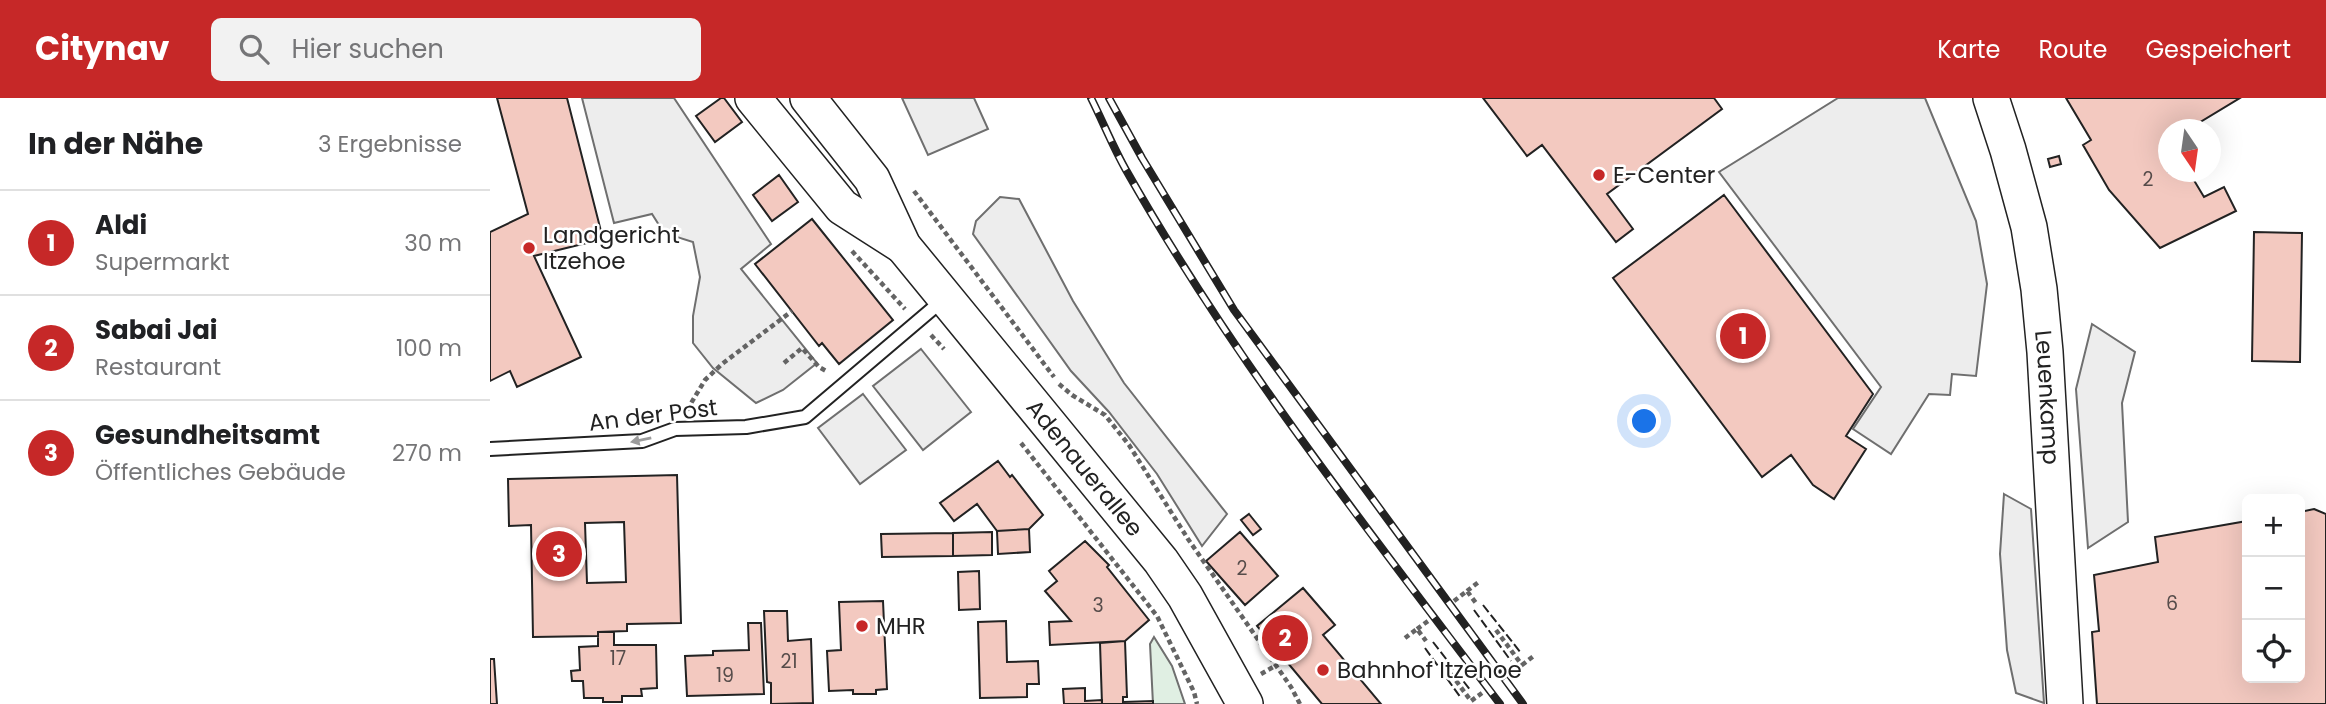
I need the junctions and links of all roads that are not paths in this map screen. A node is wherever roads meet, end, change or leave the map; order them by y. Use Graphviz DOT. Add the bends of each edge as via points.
graph roads {
  1 [pos="753,98"];
  2 [pos="808,98"];
  3 [pos="1991,98"];
  4 [pos="903,246"];
  5 [pos="945,299"];
  6 [pos="490,449"];
  7 [pos="1245,704"];
  8 [pos="2065,704"];
  1 -- 4 [label="main road, Adenauerallee" via="842,207"];
  2 -- 4 [label="main road, Adenauerallee" via="872,179"];
  3 -- 8 [label="main road, Leuenkamp" via="2029,227 2039,289"];
  4 -- 5 [label="main road, Adenauerallee"];
  5 -- 6 [label="lane, An der Post, one-way" via="805,417 746,427 675,429 642,442"];
  5 -- 7 [label="main road, Adenauerallee" via="1161,561"];
}
